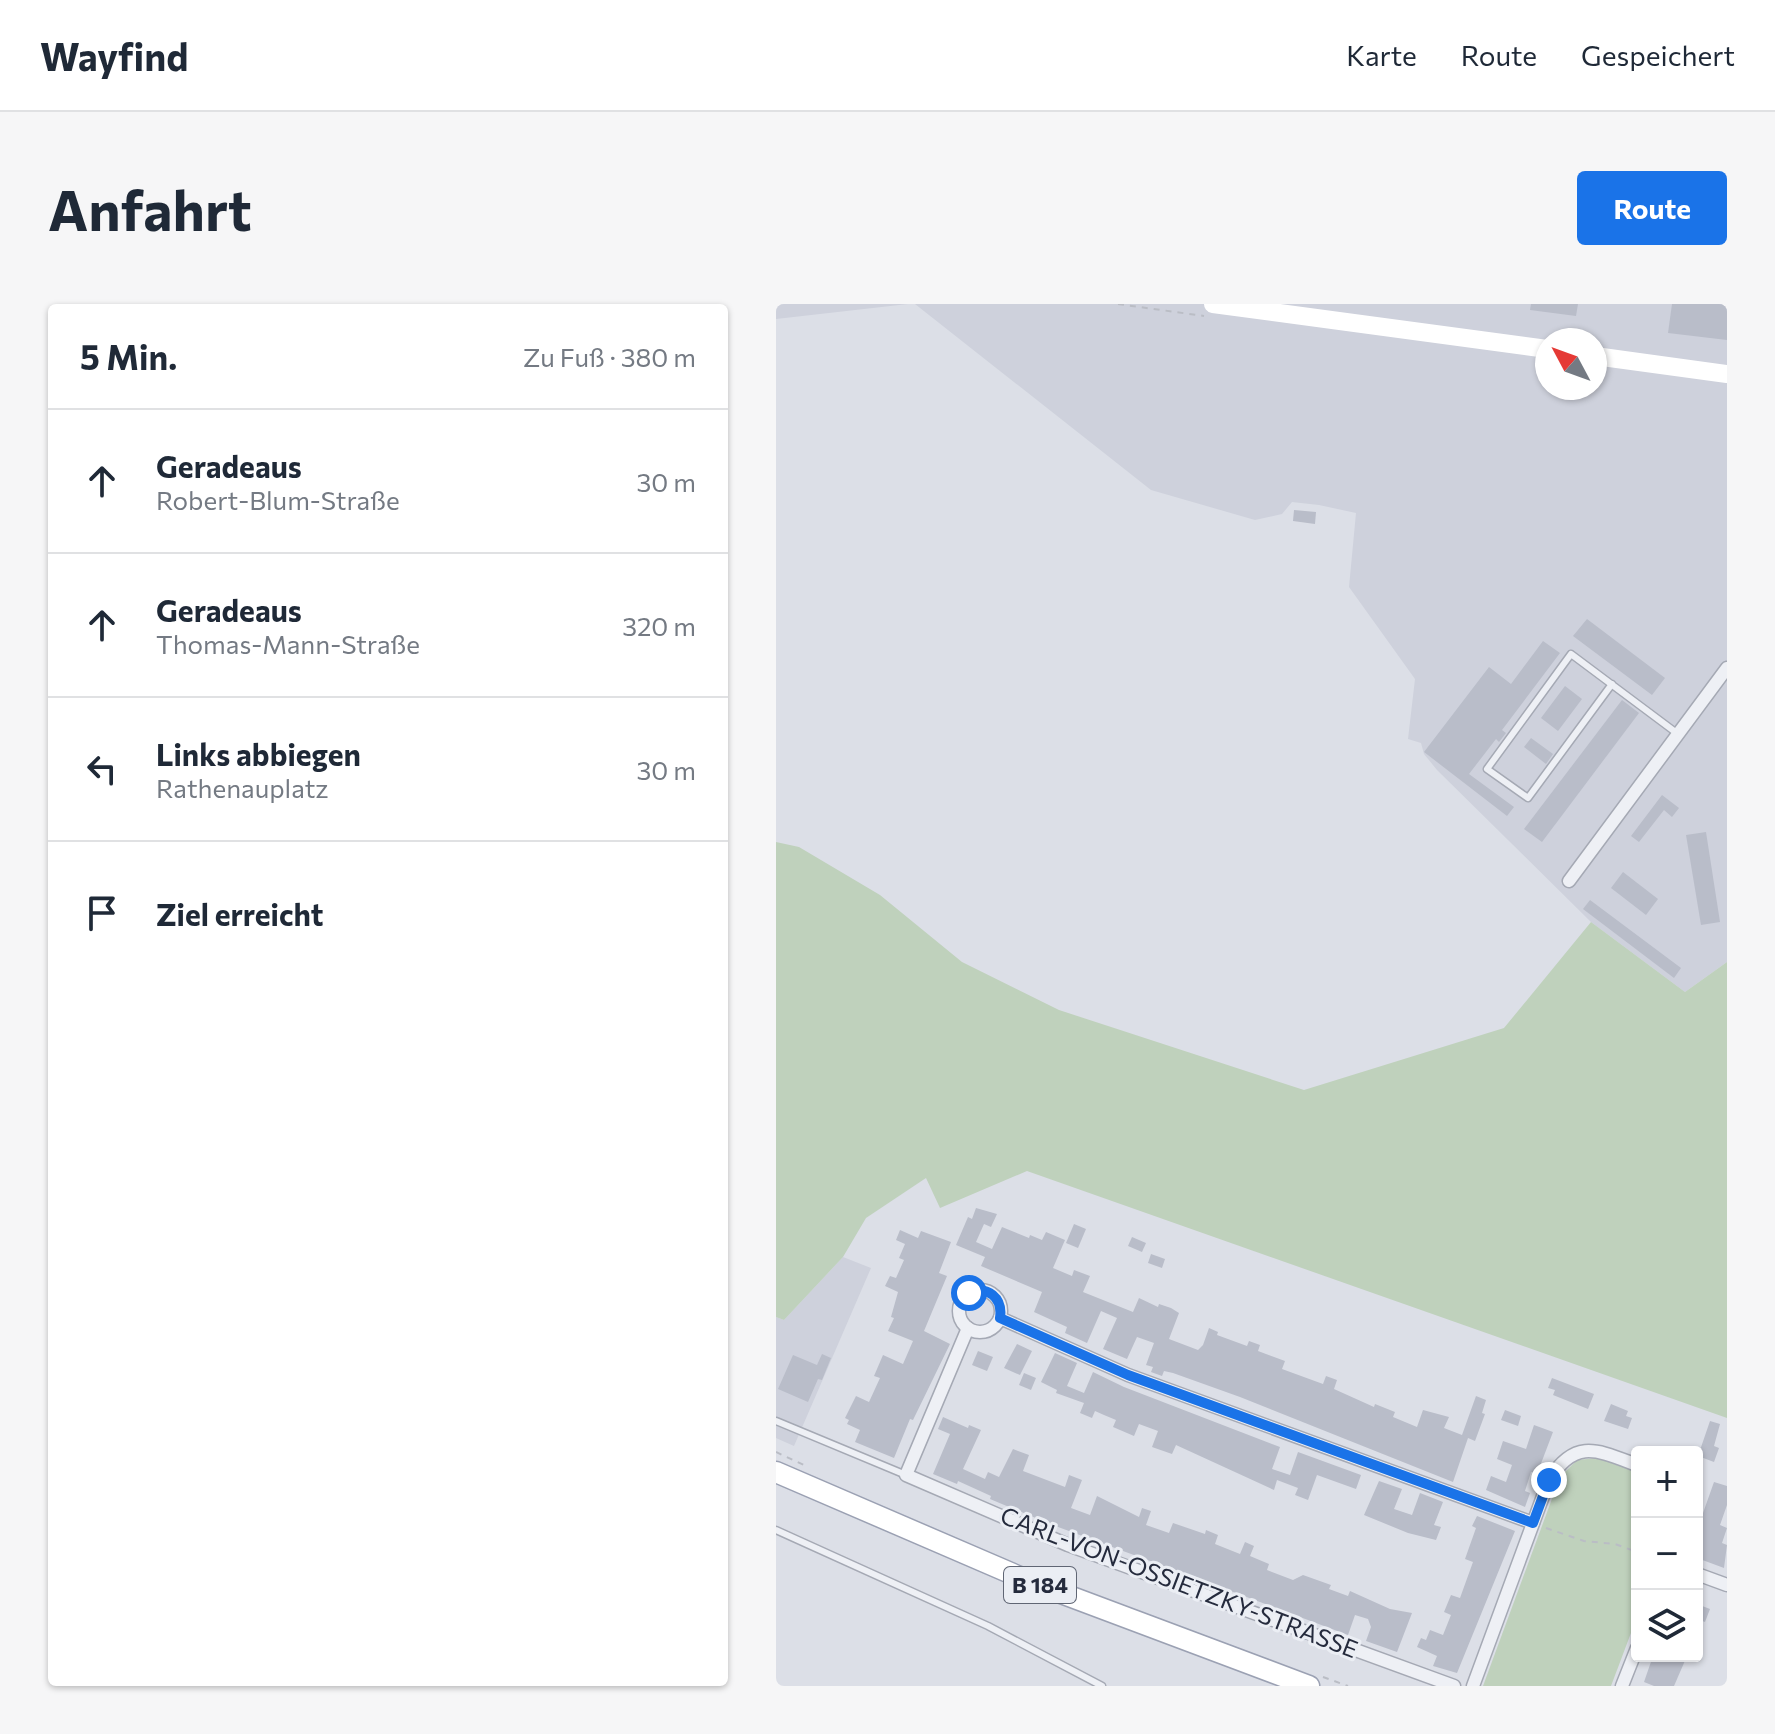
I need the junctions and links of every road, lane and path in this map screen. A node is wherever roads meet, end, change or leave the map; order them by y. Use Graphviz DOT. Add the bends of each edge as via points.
graph roads {
  1 [pos="1213,304"];
  2 [pos="1535,347"];
  3 [pos="1607,358"];
  4 [pos="1727,374"];
  5 [pos="1727,668"];
  6 [pos="1612,684"];
  7 [pos="1678,734"];
  8 [pos="1569,881"];
  9 [pos="1000,1318"];
  10 [pos="968,1328"];
  11 [pos="776,1421"];
  12 [pos="1631,1463"];
  13 [pos="776,1472"];
  14 [pos="906,1475"];
  15 [pos="1533,1523"];
  16 [pos="1548,1528"];
  17 [pos="776,1530"];
  18 [pos="1631,1550"];
  19 [pos="1703,1576"];
  20 [pos="1727,1585"];
  21 [pos="1631,1662"];
  22 [pos="1102,1686"];
  23 [pos="1309,1686"];
  24 [pos="1454,1686"];
  25 [pos="1473,1686"];
  26 [pos="1622,1686"];
  1 -- 2 [label="street"];
  3 -- 4 [label="street"];
  5 -- 7 [label="street"];
  6 -- 6 [label="lane" via="1571,654 1487,769 1528,798"];
  6 -- 7 [label="lane"];
  7 -- 8 [label="street"];
  9 -- 10 [label="street" via="982,1331"];
  9 -- 10 [label="street" via="993,1294 974,1291 964,1298 960,1311"];
  9 -- 15 [label="street" via="1128,1375"];
  10 -- 14 [label="street"];
  11 -- 14 [label="lane"];
  12 -- 15 [label="street" via="1588,1450 1572,1454 1549,1480"];
  13 -- 23 [label="main road, B 184" via="1029,1581"];
  14 -- 24 [label="street, CARL-VON-OSSIETZKY-STRASSE" via="1068,1545"];
  15 -- 25 [label="street"];
  16 -- 18 [label="path"];
  17 -- 22 [label="lane" via="988,1626"];
  19 -- 20 [label="street"];
  21 -- 26 [label="street"];
}
